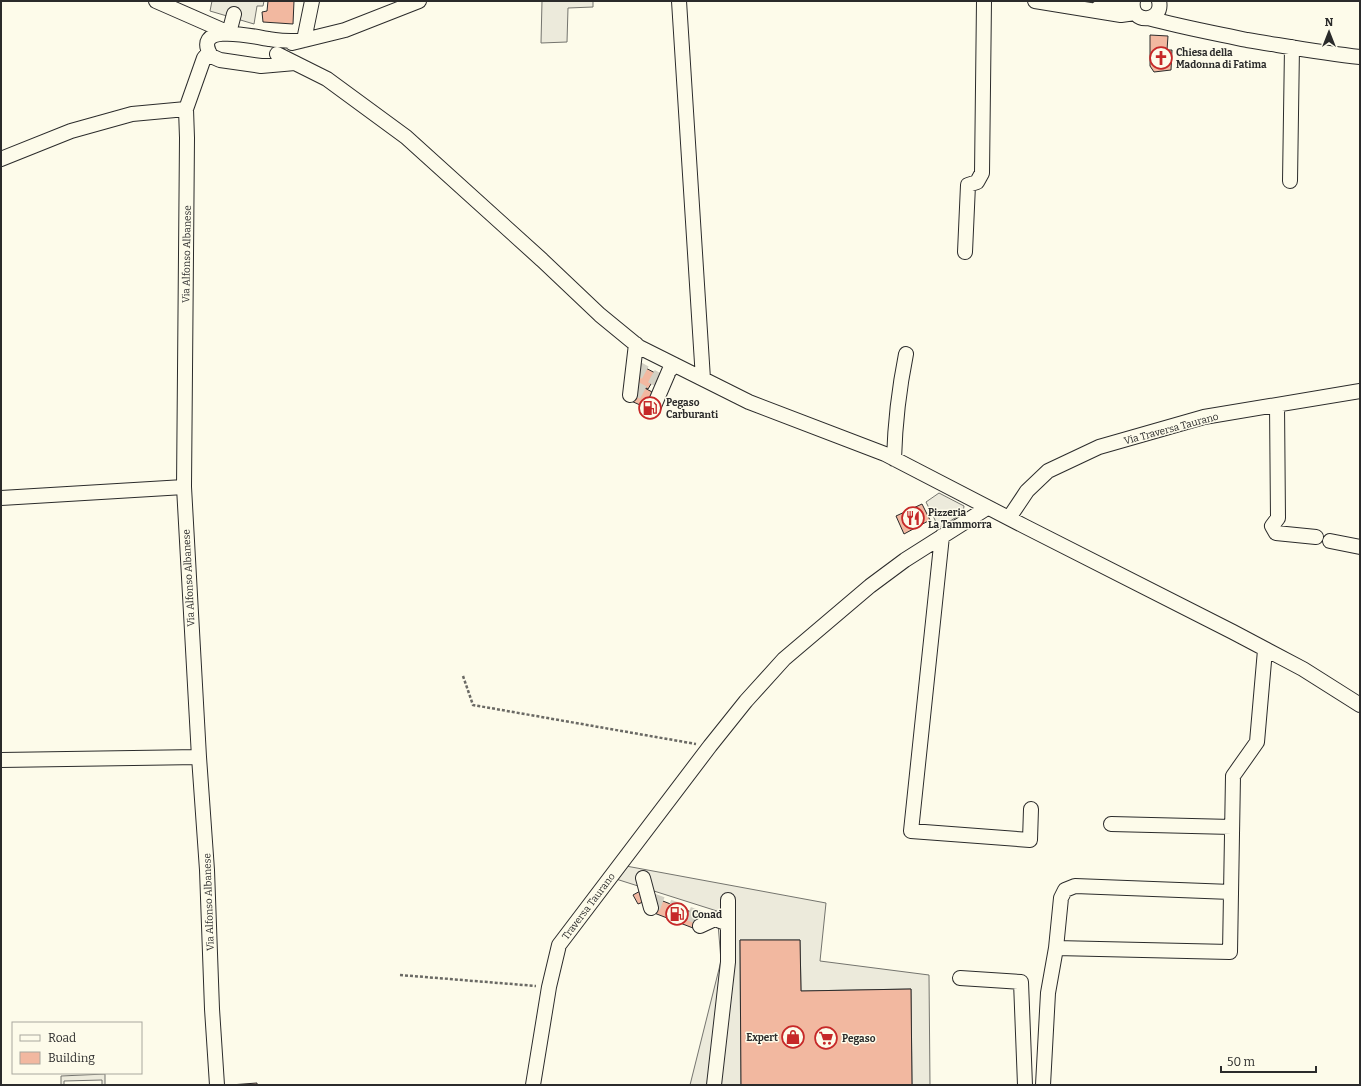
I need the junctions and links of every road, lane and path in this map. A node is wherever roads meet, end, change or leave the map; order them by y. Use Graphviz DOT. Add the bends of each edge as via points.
graph roads {
  1 [pos="156,1"];
  2 [pos="312,1"];
  3 [pos="419,1"];
  4 [pos="679,1"];
  5 [pos="984,1"];
  6 [pos="1035,1"];
  7 [pos="1159,3"];
  8 [pos="1137,8"];
  9 [pos="185,14"];
  10 [pos="234,14"];
  11 [pos="1179,27"];
  12 [pos="229,33"];
  13 [pos="302,41"];
  14 [pos="1292,47"];
  15 [pos="212,52"];
  16 [pos="273,52"];
  17 [pos="1360,57"];
  18 [pos="298,64"];
  19 [pos="186,109"];
  20 [pos="1,159"];
  21 [pos="1290,181"];
  22 [pos="965,252"];
  23 [pos="636,344"];
  24 [pos="906,354"];
  25 [pos="675,366"];
  26 [pos="703,379"];
  27 [pos="1360,391"];
  28 [pos="630,395"];
  29 [pos="1277,405"];
  30 [pos="654,406"];
  31 [pos="894,459"];
  32 [pos="184,486"];
  33 [pos="1,498"];
  34 [pos="987,508"];
  35 [pos="1009,518"];
  36 [pos="942,536"];
  37 [pos="1316,537"];
  38 [pos="1330,541"];
  39 [pos="1360,546"];
  40 [pos="1265,650"];
  41 [pos="462,676"];
  42 [pos="1360,705"];
  43 [pos="707,750"];
  44 [pos="199,756"];
  45 [pos="1,760"];
  46 [pos="1031,809"];
  47 [pos="1111,824"];
  48 [pos="1232,827"];
  49 [pos="643,878"];
  50 [pos="1231,892"];
  51 [pos="728,900"];
  52 [pos="651,908"];
  53 [pos="728,924"];
  54 [pos="700,926"];
  55 [pos="1056,948"];
  56 [pos="400,975"];
  57 [pos="960,978"];
  58 [pos="549,987"];
  59 [pos="217,1085"];
  60 [pos="533,1085"];
  61 [pos="714,1085"];
  62 [pos="1025,1085"];
  63 [pos="1043,1085"];
  1 -- 9 [label="street"];
  2 -- 13 [label="street"];
  3 -- 13 [label="street" via="345,30"];
  4 -- 26 [label="street"];
  5 -- 22 [label="street" via="982,173 977,182 968,185"];
  6 -- 8 [label="street" via="1083,10"];
  7 -- 8 [label="street" via="1158,12 1152,17"];
  7 -- 11 [label="street"];
  8 -- 11 [label="street"];
  9 -- 12 [label="street"];
  9 -- 15 [label="street" via="195,22"];
  10 -- 12 [label="street"];
  11 -- 14 [label="street"];
  12 -- 15 [label="street" via="211,37"];
  12 -- 16 [label="street"];
  13 -- 16 [label="street"];
  13 -- 18 [label="street"];
  14 -- 17 [label="street"];
  14 -- 21 [label="street"];
  15 -- 16 [label="street" via="261,66"];
  15 -- 19 [label="street, Via Alfonso Albanese" via="204,58"];
  16 -- 18 [label="street"];
  18 -- 23 [label="street" via="327,79 406,137 600,315"];
  19 -- 20 [label="street" via="132,114 71,131"];
  19 -- 32 [label="street, Via Alfonso Albanese"];
  23 -- 25 [label="street"];
  23 -- 28 [label="street"];
  24 -- 31 [label="street" via="899,391"];
  25 -- 26 [label="street"];
  25 -- 30 [label="street" via="669,371"];
  26 -- 31 [label="street" via="749,402"];
  27 -- 29 [label="street, Via Traversa Taurano"];
  29 -- 35 [label="street, Via Traversa Taurano" via="1204,417 1100,447 1048,471 1027,491"];
  29 -- 37 [label="street" via="1278,518 1272,526 1276,533"];
  31 -- 34 [label="street" via="946,492"];
  32 -- 33 [label="street"];
  32 -- 44 [label="street, Via Alfonso Albanese"];
  34 -- 35 [label="street"];
  34 -- 36 [label="street, Traversa Taurano"];
  35 -- 40 [label="street"];
  36 -- 43 [label="street, Traversa Taurano" via="870,586 784,659"];
  36 -- 46 [label="street" via="911,831 1030,840"];
  38 -- 39 [label="street"];
  40 -- 42 [label="street" via="1303,669"];
  40 -- 48 [label="street" via="1257,742 1233,776"];
  41 -- 43 [label="path" via="473,705"];
  43 -- 58 [label="street, Traversa Taurano" via="559,945"];
  44 -- 45 [label="street"];
  44 -- 59 [label="street, Via Alfonso Albanese"];
  47 -- 48 [label="street"];
  48 -- 50 [label="street"];
  49 -- 52 [label="street"];
  50 -- 55 [label="street" via="1075,886 1065,890 1061,898"];
  50 -- 55 [label="street" via="1230,952"];
  51 -- 53 [label="street"];
  53 -- 54 [label="street" via="715,919"];
  53 -- 61 [label="street" via="728,962"];
  55 -- 63 [label="street" via="1048,993"];
  56 -- 58 [label="path"];
  57 -- 62 [label="street" via="1022,982"];
  58 -- 60 [label="street, Traversa Taurano"];
}
